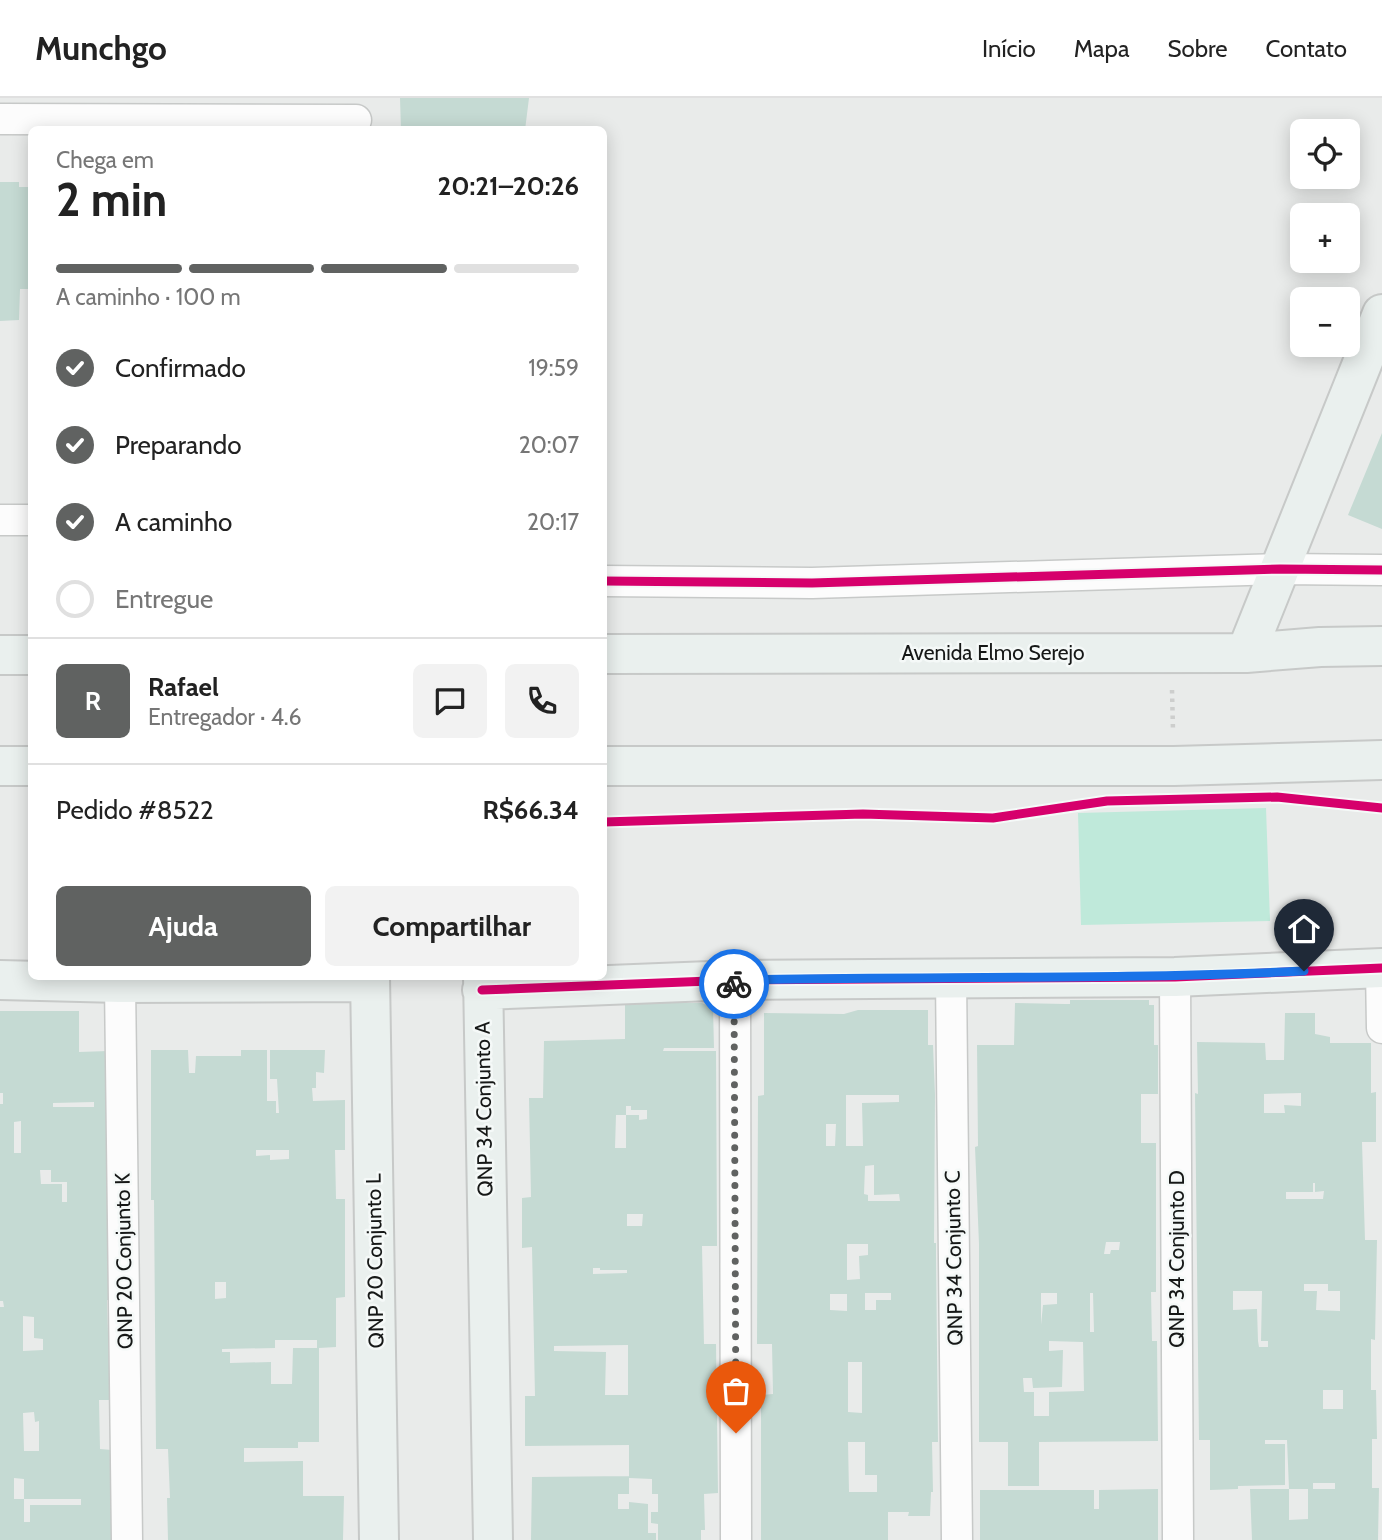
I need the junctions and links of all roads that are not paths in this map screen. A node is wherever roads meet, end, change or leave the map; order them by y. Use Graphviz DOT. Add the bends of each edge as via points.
graph roads {
  1 [pos="356,116"];
  2 [pos="0,119"];
  3 [pos="1382,314"];
  4 [pos="0,520"];
  5 [pos="28,520"];
  6 [pos="1280,569"];
  7 [pos="1382,570"];
  8 [pos="607,581"];
  9 [pos="1382,646"];
  10 [pos="1247,653"];
  11 [pos="28,654"];
  12 [pos="607,654"];
  13 [pos="0,655"];
  14 [pos="1382,760"];
  15 [pos="0,766"];
  16 [pos="28,766"];
  17 [pos="607,766"];
  18 [pos="1382,968"];
  19 [pos="951,977"];
  20 [pos="1175,977"];
  21 [pos="0,980"];
  22 [pos="308,980"];
  23 [pos="370,980"];
  24 [pos="734,980"];
  25 [pos="120,983"];
  26 [pos="482,983"];
  27 [pos="1382,1028"];
  28 [pos="127,1540"];
  29 [pos="379,1540"];
  30 [pos="493,1540"];
  31 [pos="736,1540"];
  32 [pos="957,1540"];
  33 [pos="1178,1540"];
  1 -- 2 [label="street"];
  3 -- 6 [label="street"];
  4 -- 5 [label="street"];
  6 -- 7 [label="street"];
  6 -- 8 [label="street" via="813,583"];
  6 -- 10 [label="street"];
  9 -- 10 [label="street, Avenida Elmo Serejo"];
  10 -- 12 [label="street, Avenida Elmo Serejo"];
  11 -- 13 [label="street"];
  14 -- 17 [label="street" via="1174,766"];
  15 -- 16 [label="street"];
  18 -- 20 [label="street, QNP 34 Conjunto A"];
  18 -- 27 [label="street"];
  19 -- 20 [label="street, QNP 34 Conjunto A"];
  19 -- 24 [label="street, QNP 34 Conjunto A"];
  19 -- 32 [label="street, QNP 34 Conjunto C"];
  20 -- 33 [label="street, QNP 34 Conjunto D"];
  21 -- 25 [label="street"];
  22 -- 25 [label="street"];
  23 -- 29 [label="street, QNP 20 Conjunto L"];
  24 -- 26 [label="street, QNP 34 Conjunto A"];
  24 -- 31 [label="street"];
  25 -- 28 [label="street, QNP 20 Conjunto K"];
  26 -- 30 [label="street, QNP 34 Conjunto A"];
}
